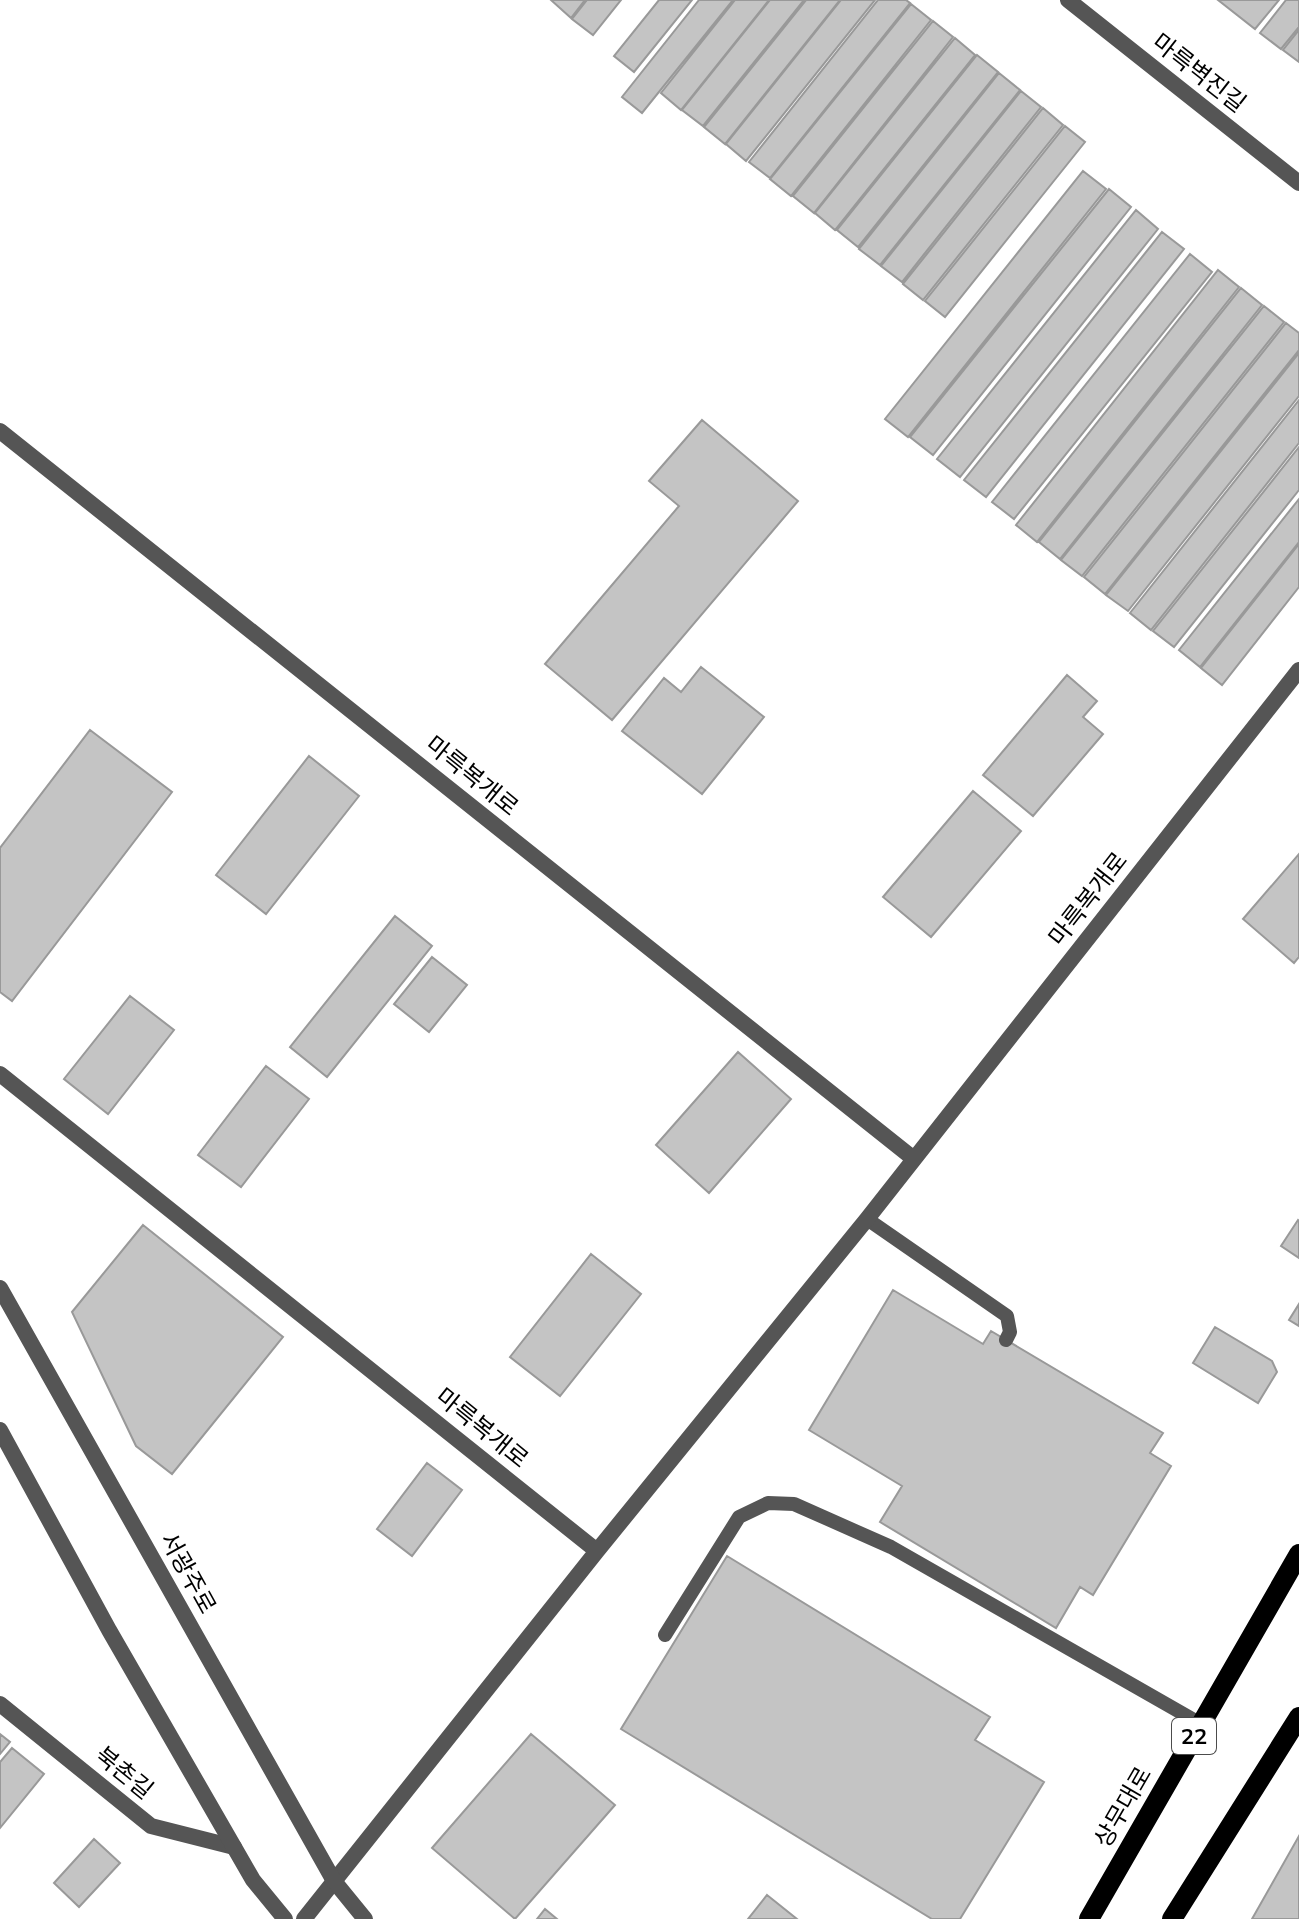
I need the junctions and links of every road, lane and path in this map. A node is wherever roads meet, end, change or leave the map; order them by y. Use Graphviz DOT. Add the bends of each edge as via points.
graph roads {
  1 [pos="1068,0"];
  2 [pos="1299,183"];
  3 [pos="0,431"];
  4 [pos="1299,670"];
  5 [pos="0,1074"];
  6 [pos="914,1159"];
  7 [pos="867,1219"];
  8 [pos="0,1288"];
  9 [pos="1006,1340"];
  10 [pos="0,1430"];
  11 [pos="597,1551"];
  12 [pos="1299,1554"];
  13 [pos="665,1635"];
  14 [pos="0,1704"];
  15 [pos="1299,1717"];
  16 [pos="1201,1724"];
  17 [pos="234,1847"];
  18 [pos="334,1881"];
  19 [pos="285,1919"];
  20 [pos="304,1919"];
  21 [pos="365,1919"];
  22 [pos="1089,1919"];
  23 [pos="1172,1919"];
  1 -- 2 [label="street, 마륵벽진길"];
  3 -- 6 [label="street, 마륵복개로"];
  4 -- 6 [label="street, 마륵복개로"];
  5 -- 11 [label="street, 마륵복개로"];
  6 -- 7 [label="street, 마륵복개로"];
  7 -- 9 [label="lane" via="1007,1316"];
  7 -- 11 [label="street, 마륵복개로"];
  8 -- 18 [label="street, 서광주로"];
  10 -- 17 [label="street"];
  11 -- 18 [label="street, 마륵복개로"];
  12 -- 16 [label="main road, 상무대로 / 22"];
  13 -- 16 [label="lane" via="739,1517 768,1503 794,1504 895,1540"];
  14 -- 17 [label="street, 북촌길" via="151,1826"];
  15 -- 23 [label="main road"];
  16 -- 22 [label="main road, 상무대로 / 22"];
  17 -- 19 [label="street"];
  18 -- 20 [label="street, 마륵복개로"];
  18 -- 21 [label="street"];
}
